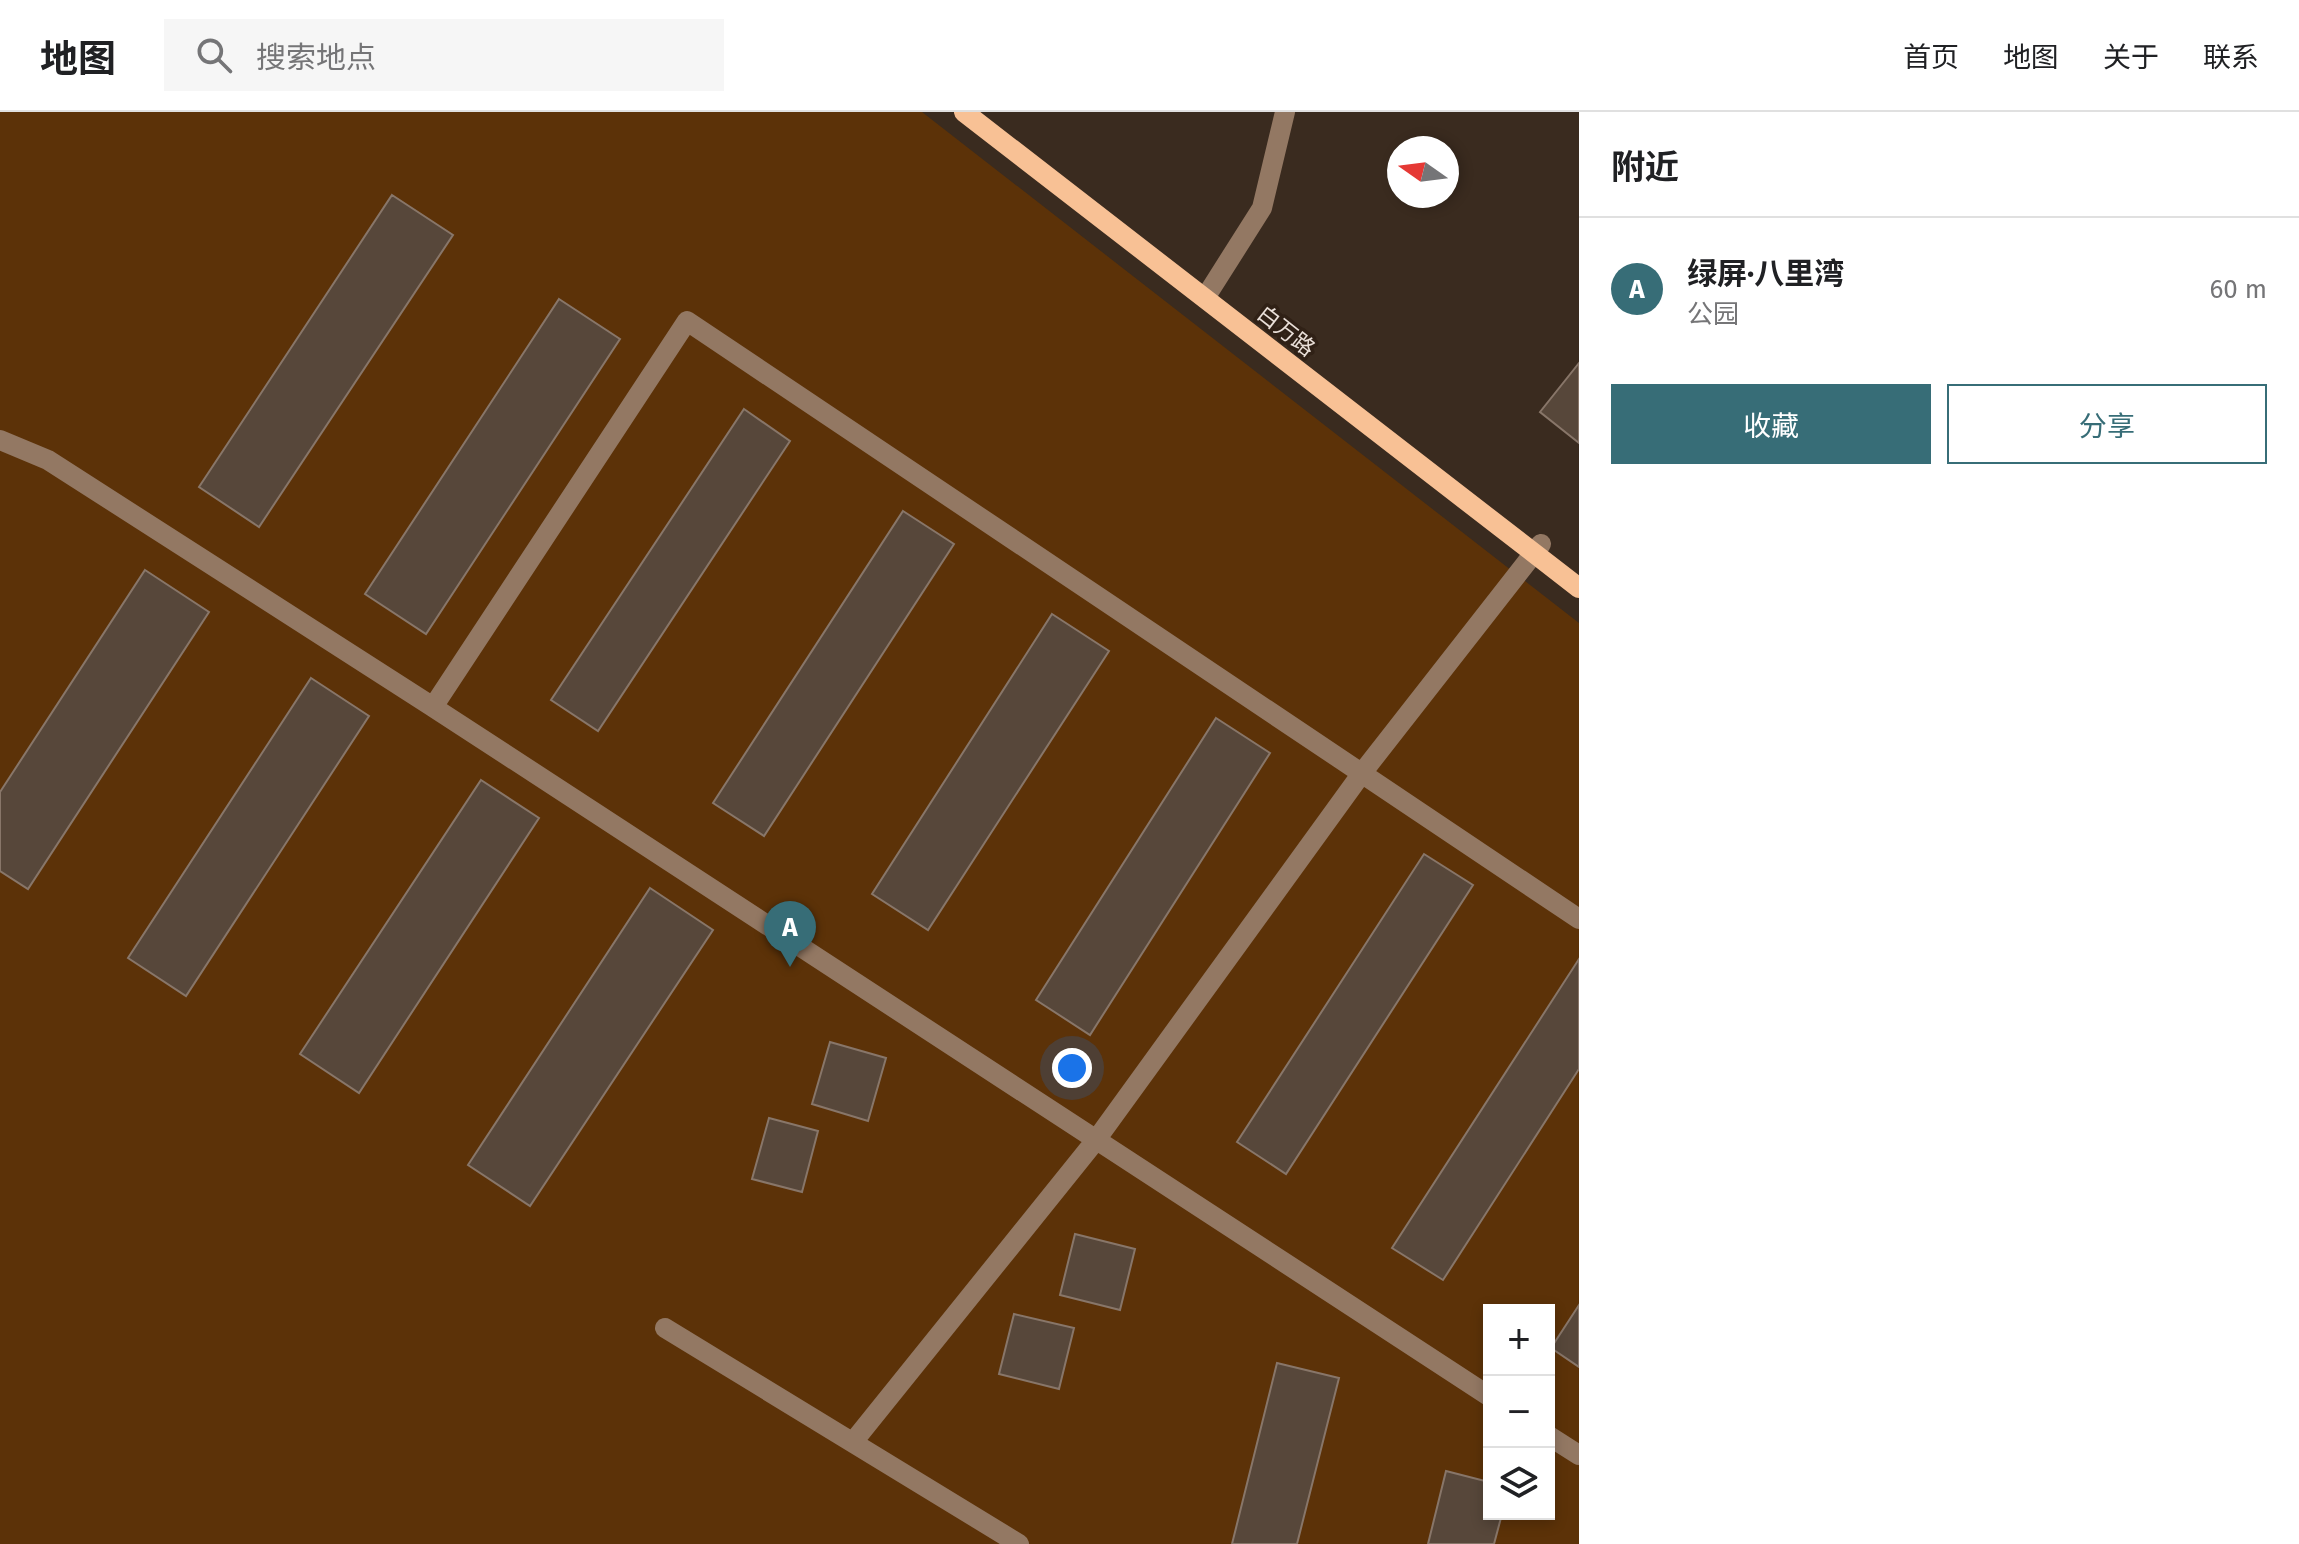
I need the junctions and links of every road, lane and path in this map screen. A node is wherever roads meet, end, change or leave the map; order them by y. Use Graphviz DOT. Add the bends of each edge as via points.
graph roads {
  1 [pos="964,112"];
  2 [pos="982,112"];
  3 [pos="1285,112"];
  4 [pos="1208,293"];
  5 [pos="0,440"];
  6 [pos="1538,549"];
  7 [pos="1579,574"];
  8 [pos="1579,588"];
  9 [pos="433,707"];
  10 [pos="1362,773"];
  11 [pos="1579,919"];
  12 [pos="1096,1140"];
  13 [pos="665,1328"];
  14 [pos="1483,1392"];
  15 [pos="1555,1440"];
  16 [pos="853,1442"];
  17 [pos="1579,1455"];
  18 [pos="1019,1544"];
  1 -- 4 [label="main road, 白万路"];
  2 -- 4 [label="main road, 白万路"];
  3 -- 4 [label="street" via="1262,208"];
  4 -- 6 [label="main road, 白万路"];
  5 -- 9 [label="street" via="48,460"];
  6 -- 7 [label="main road, 白万路"];
  6 -- 8 [label="main road, 白万路"];
  6 -- 10 [label="street"];
  9 -- 10 [label="street" via="687,321"];
  9 -- 12 [label="street"];
  10 -- 11 [label="street"];
  10 -- 12 [label="street"];
  12 -- 14 [label="street"];
  12 -- 16 [label="street"];
  13 -- 16 [label="street"];
  15 -- 17 [label="street"];
  16 -- 18 [label="street"];
}
